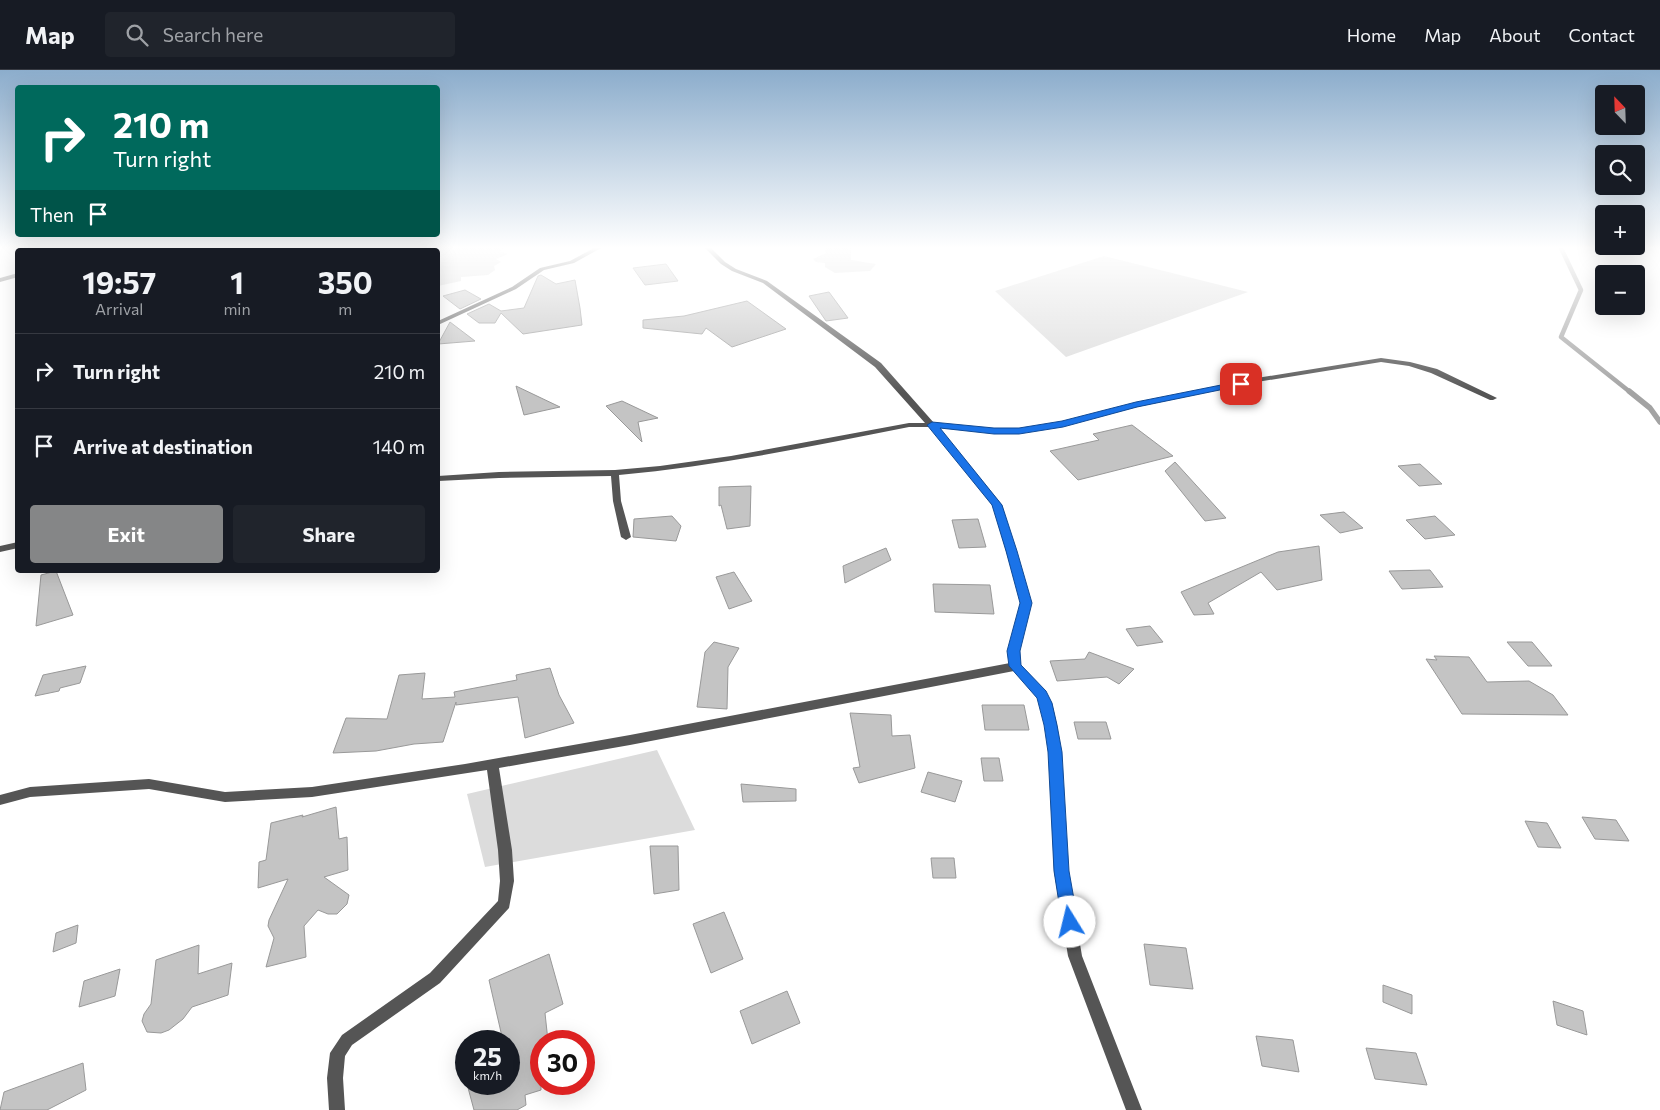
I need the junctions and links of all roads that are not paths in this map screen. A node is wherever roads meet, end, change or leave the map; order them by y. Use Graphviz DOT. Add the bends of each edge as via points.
graph roads {
  1 [pos="496,297"];
  2 [pos="785,297"];
  3 [pos="440,323"];
  4 [pos="1493,398"];
  5 [pos="932,425"];
  6 [pos="615,473"];
  7 [pos="440,479"];
  8 [pos="626,537"];
  9 [pos="15,546"];
  10 [pos="0,549"];
  11 [pos="1016,666"];
  12 [pos="492,764"];
  13 [pos="0,800"];
  14 [pos="337,1110"];
  15 [pos="1134,1110"];
  1 -- 3 [label="street"];
  2 -- 5 [label="street" via="878,365"];
  4 -- 5 [label="street" via="1434,371 1381,360 1257,380 1019,431"];
  5 -- 6 [label="street" via="886,428 731,459"];
  5 -- 11 [label="street" via="997,505 1026,603 1014,651"];
  6 -- 7 [label="street"];
  6 -- 8 [label="street" via="617,501"];
  9 -- 10 [label="street"];
  11 -- 12 [label="street"];
  11 -- 15 [label="street" via="1046,703 1055,752 1061,871 1075,956"];
  12 -- 13 [label="street" via="359,786 265,796 225,797 149,784 30,792"];
  12 -- 14 [label="street" via="505,850 507,881 504,904 435,978 347,1040 338,1053 335,1078"];
}
